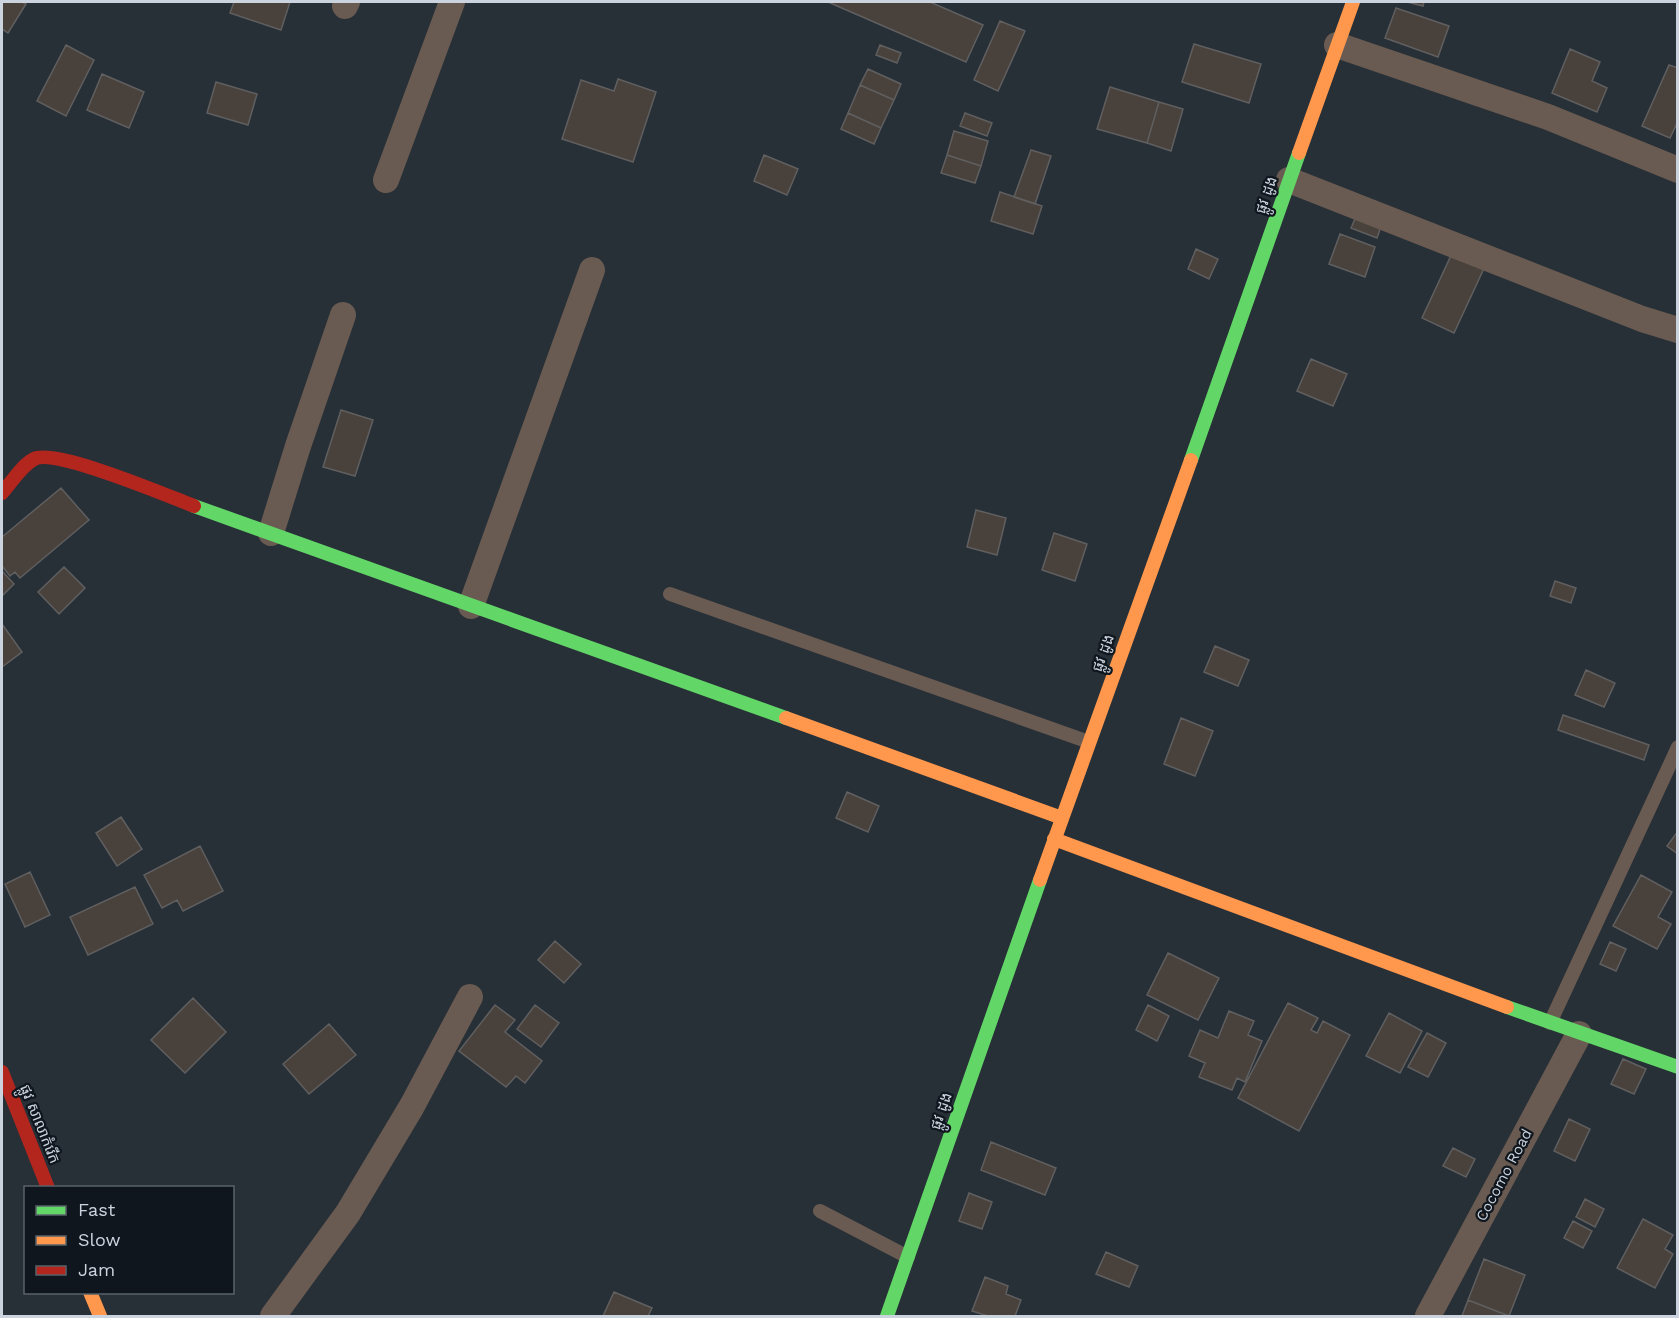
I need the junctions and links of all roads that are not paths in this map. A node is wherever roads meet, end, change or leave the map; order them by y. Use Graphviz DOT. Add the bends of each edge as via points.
graph roads {
  1 [pos="452,2"];
  2 [pos="1353,2"];
  3 [pos="1337,45"];
  4 [pos="1677,171"];
  5 [pos="387,180"];
  6 [pos="1289,180"];
  7 [pos="592,270"];
  8 [pos="343,315"];
  9 [pos="1677,330"];
  10 [pos="2,493"];
  11 [pos="271,533"];
  12 [pos="670,594"];
  13 [pos="471,606"];
  14 [pos="1089,742"];
  15 [pos="1677,747"];
  16 [pos="1062,818"];
  17 [pos="1054,839"];
  18 [pos="470,997"];
  19 [pos="1550,1023"];
  20 [pos="1579,1034"];
  21 [pos="1677,1067"];
  22 [pos="3,1081"];
  23 [pos="47,1186"];
  24 [pos="820,1211"];
  25 [pos="908,1257"];
  26 [pos="90,1294"];
  27 [pos="100,1317"];
  28 [pos="273,1317"];
  29 [pos="887,1317"];
  30 [pos="1428,1317"];
  1 -- 5 [label="street"];
  2 -- 3 [label="street, ផ្លូវ ដូង"];
  3 -- 4 [label="street" via="1548,117"];
  3 -- 6 [label="street, ផ្លូវ ដូង"];
  6 -- 9 [label="street"];
  6 -- 14 [label="street, ផ្លូវ ដូង"];
  7 -- 13 [label="street"];
  8 -- 11 [label="street"];
  10 -- 11 [label="street" via="33,460 59,458"];
  11 -- 13 [label="street"];
  12 -- 14 [label="lane"];
  13 -- 16 [label="street"];
  14 -- 16 [label="street, ផ្លូវ ដូង"];
  15 -- 19 [label="lane"];
  16 -- 17 [label="street, ផ្លូវ ដូង"];
  17 -- 19 [label="street"];
  17 -- 25 [label="street, ផ្លូវ ដូង"];
  18 -- 28 [label="street" via="412,1106 348,1212"];
  19 -- 20 [label="street"];
  20 -- 21 [label="street"];
  20 -- 30 [label="street, Cocomo Road"];
  22 -- 23 [label="street, ផ្លូវ សាលាកំរើក"];
  24 -- 25 [label="lane"];
  25 -- 29 [label="street, ផ្លូវ ដូង"];
  26 -- 27 [label="street"];
}
